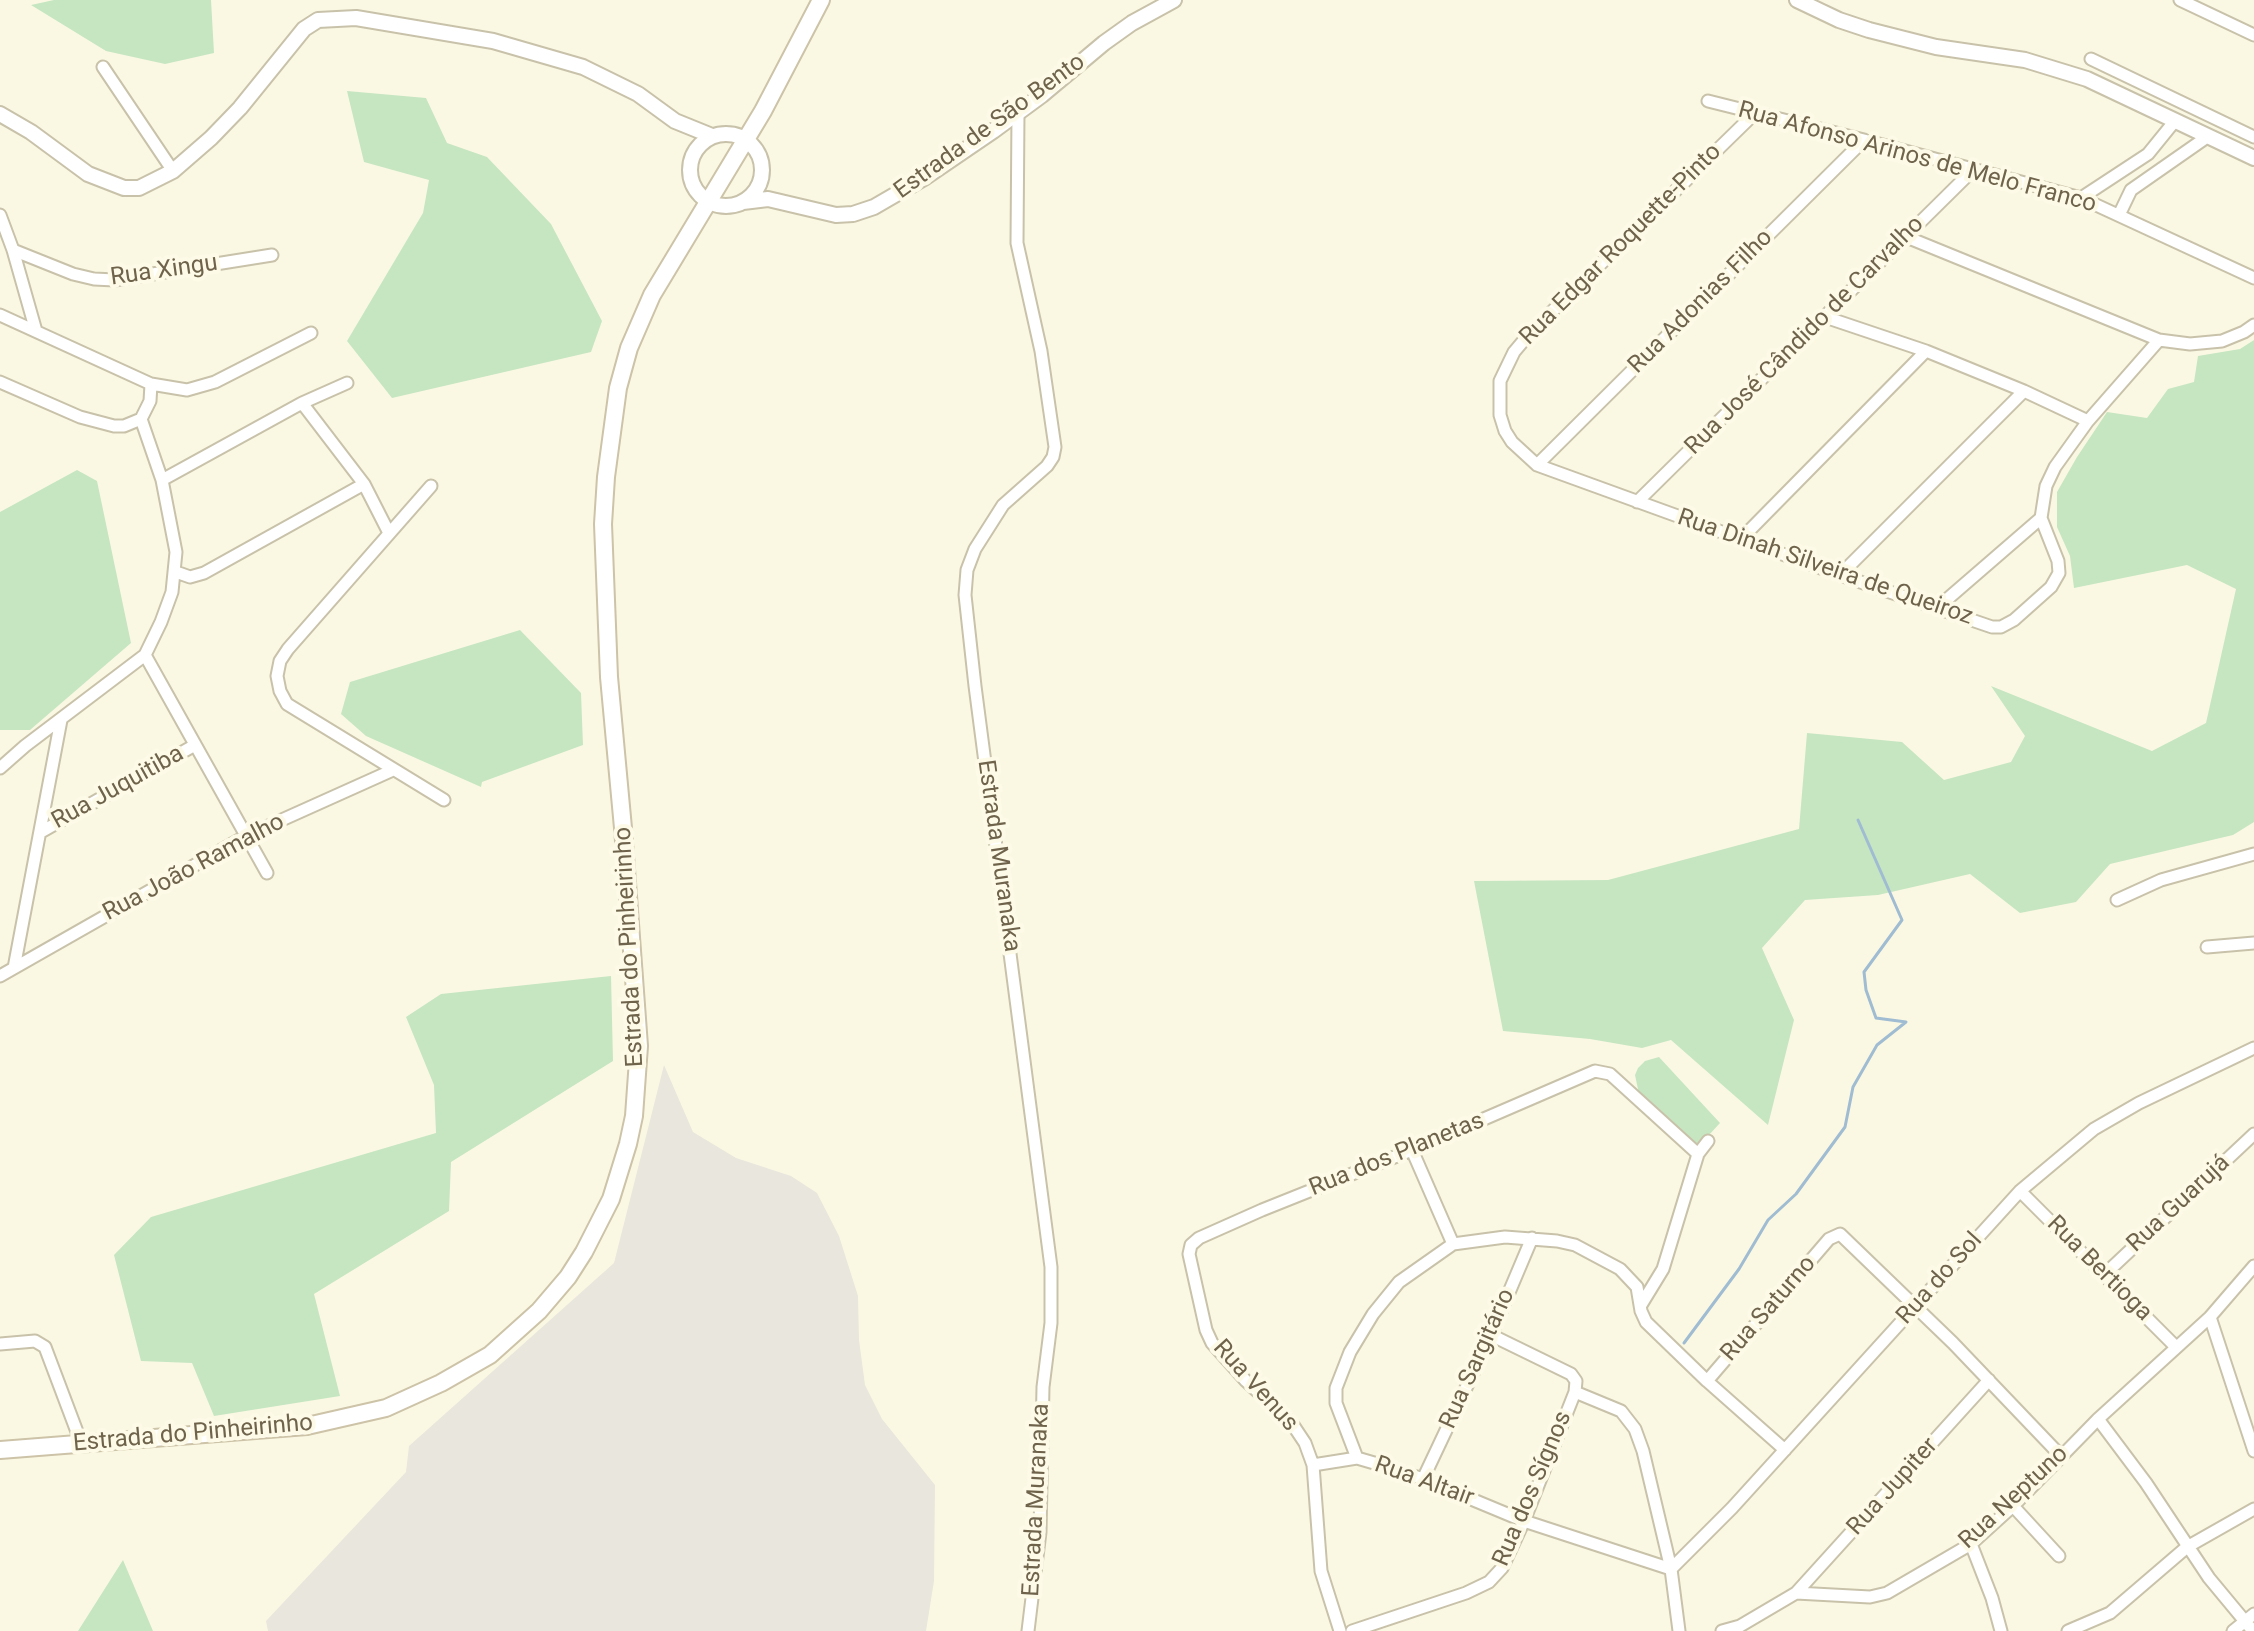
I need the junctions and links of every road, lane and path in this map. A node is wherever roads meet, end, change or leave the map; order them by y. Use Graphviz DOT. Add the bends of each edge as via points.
graph roads {
  1 [pos="821,0"];
  2 [pos="1174,0"];
  3 [pos="1797,0"];
  4 [pos="2180,0"];
  5 [pos="2254,35"];
  6 [pos="2091,59"];
  7 [pos="103,67"];
  8 [pos="1708,101"];
  9 [pos="1018,113"];
  10 [pos="0,114"];
  11 [pos="1754,114"];
  12 [pos="675,121"];
  13 [pos="2174,122"];
  14 [pos="712,136"];
  15 [pos="2207,137"];
  16 [pos="2254,137"];
  17 [pos="746,139"];
  18 [pos="1864,140"];
  19 [pos="2254,158"];
  20 [pos="690,161"];
  21 [pos="1973,170"];
  22 [pos="173,171"];
  23 [pos="762,177"];
  24 [pos="2113,178"];
  25 [pos="2131,190"];
  26 [pos="2081,198"];
  27 [pos="708,201"];
  28 [pos="743,202"];
  29 [pos="794,204"];
  30 [pos="0,215"];
  31 [pos="2119,215"];
  32 [pos="1904,236"];
  33 [pos="13,250"];
  34 [pos="272,255"];
  35 [pos="2254,278"];
  36 [pos="0,315"];
  37 [pos="1825,317"];
  38 [pos="2254,325"];
  39 [pos="36,331"];
  40 [pos="311,333"];
  41 [pos="2159,340"];
  42 [pos="1926,351"];
  43 [pos="0,382"];
  44 [pos="347,383"];
  45 [pos="151,384"];
  46 [pos="2024,391"];
  47 [pos="302,403"];
  48 [pos="141,419"];
  49 [pos="2088,421"];
  50 [pos="1537,465"];
  51 [pos="162,480"];
  52 [pos="364,484"];
  53 [pos="431,486"];
  54 [pos="1637,502"];
  55 [pos="2041,518"];
  56 [pos="389,533"];
  57 [pos="1741,539"];
  58 [pos="176,572"];
  59 [pos="1840,575"];
  60 [pos="1937,608"];
  61 [pos="145,655"];
  62 [pos="61,720"];
  63 [pos="195,745"];
  64 [pos="0,768"];
  65 [pos="393,770"];
  66 [pos="444,800"];
  67 [pos="41,832"];
  68 [pos="246,836"];
  69 [pos="2254,854"];
  70 [pos="267,873"];
  71 [pos="2117,900"];
  72 [pos="2254,943"];
  73 [pos="2207,947"];
  74 [pos="14,968"];
  75 [pos="0,976"];
  76 [pos="2254,1048"];
  77 [pos="2254,1134"];
  78 [pos="1708,1141"];
  79 [pos="1412,1150"];
  80 [pos="1698,1154"];
  81 [pos="2020,1191"];
  82 [pos="1199,1238"];
  83 [pos="1532,1238"];
  84 [pos="1453,1244"];
  85 [pos="2254,1266"];
  86 [pos="2105,1274"];
  87 [pos="1641,1305"];
  88 [pos="1916,1306"];
  89 [pos="2210,1317"];
  90 [pos="1491,1335"];
  91 [pos="0,1344"];
  92 [pos="2176,1347"];
  93 [pos="1989,1380"];
  94 [pos="1707,1381"];
  95 [pos="1575,1392"];
  96 [pos="2098,1419"];
  97 [pos="82,1445"];
  98 [pos="0,1450"];
  99 [pos="1785,1450"];
  100 [pos="2254,1451"];
  101 [pos="2060,1455"];
  102 [pos="1357,1458"];
  103 [pos="1313,1465"];
  104 [pos="1423,1479"];
  105 [pos="2013,1506"];
  106 [pos="2254,1509"];
  107 [pos="1524,1521"];
  108 [pos="1971,1544"];
  109 [pos="2187,1547"];
  110 [pos="2059,1556"];
  111 [pos="1671,1569"];
  112 [pos="1796,1593"];
  113 [pos="2250,1617"];
  114 [pos="1742,1628"];
  115 [pos="1028,1631"];
  116 [pos="1340,1631"];
  117 [pos="1352,1631"];
  118 [pos="1679,1631"];
  119 [pos="1722,1631"];
  120 [pos="2001,1631"];
  121 [pos="2068,1631"];
  122 [pos="2233,1631"];
  123 [pos="2253,1631"];
  1 -- 17 [label="main road, Estrada do Pinheirinho"];
  2 -- 9 [label="street, Estrada de São Bento" via="1113,37"];
  3 -- 13 [label="street" via="1892,37 2063,71"];
  4 -- 5 [label="street"];
  6 -- 16 [label="street"];
  7 -- 22 [label="street"];
  8 -- 11 [label="street, Rua Afonso Arinos de Melo Franco"];
  9 -- 29 [label="street, Estrada de São Bento" via="874,207 836,215"];
  9 -- 115 [label="street, Estrada Muranaka" via="1017,243 1055,447 1047,466 1003,505 975,549 965,595 1051,1267 1040,1532"];
  10 -- 22 [label="street" via="106,183 139,188"];
  11 -- 18 [label="street, Rua Afonso Arinos de Melo Franco"];
  11 -- 50 [label="street, Rua Edgar Roquette-Pinto" via="1514,352 1500,381 1500,415 1512,442"];
  12 -- 14 [label="street"];
  12 -- 20 [label="street"];
  12 -- 22 [label="street" via="612,80 551,56 442,31 332,18 304,29 240,108"];
  13 -- 15 [label="street"];
  13 -- 24 [label="street" via="2154,148"];
  14 -- 17 [label="street" via="735,134"];
  14 -- 20 [label="street" via="694,150"];
  15 -- 19 [label="street"];
  15 -- 25 [label="street"];
  17 -- 23 [label="street" via="759,156"];
  17 -- 27 [label="main road, Estrada do Pinheirinho"];
  18 -- 21 [label="street, Rua Afonso Arinos de Melo Franco"];
  18 -- 50 [label="street, Rua Adonias Filho"];
  20 -- 27 [label="street" via="692,184"];
  21 -- 26 [label="street, Rua Afonso Arinos de Melo Franco"];
  21 -- 32 [label="street, Rua José Cândido de Carvalho"];
  23 -- 28 [label="street"];
  23 -- 29 [label="street, Estrada de São Bento"];
  24 -- 25 [label="street"];
  24 -- 26 [label="street"];
  25 -- 31 [label="street"];
  26 -- 31 [label="street, Rua Afonso Arinos de Melo Franco"];
  27 -- 28 [label="street" via="719,206"];
  27 -- 97 [label="main road, Estrada do Pinheirinho" via="652,295 629,348 606,477 609,677 639,1046 634,1116 620,1173 599,1225 568,1277 515,1335 479,1362 415,1396 307,1426"];
  28 -- 29 [label="street, Estrada de São Bento"];
  30 -- 33 [label="street"];
  31 -- 35 [label="street, Rua Afonso Arinos de Melo Franco"];
  32 -- 37 [label="street, Rua José Cândido de Carvalho"];
  32 -- 41 [label="street"];
  33 -- 34 [label="street, Rua Xingu" via="73,274 105,279"];
  33 -- 39 [label="street"];
  36 -- 39 [label="street"];
  37 -- 42 [label="street"];
  37 -- 54 [label="street, Rua José Cândido de Carvalho"];
  38 -- 41 [label="street" via="2222,341"];
  39 -- 45 [label="street"];
  40 -- 45 [label="street" via="200,388"];
  41 -- 49 [label="street"];
  42 -- 46 [label="street"];
  42 -- 57 [label="street"];
  43 -- 48 [label="street" via="100,424 124,426"];
  44 -- 47 [label="street"];
  45 -- 48 [label="street"];
  46 -- 49 [label="street"];
  46 -- 59 [label="street"];
  47 -- 51 [label="street"];
  47 -- 52 [label="street"];
  48 -- 51 [label="street"];
  49 -- 55 [label="street" via="2046,486"];
  50 -- 54 [label="street, Rua Dinah Silveira de Queiroz"];
  51 -- 58 [label="street"];
  52 -- 56 [label="street"];
  52 -- 58 [label="street" via="204,573 190,577"];
  53 -- 56 [label="street"];
  54 -- 57 [label="street, Rua Dinah Silveira de Queiroz"];
  55 -- 60 [label="street"];
  55 -- 60 [label="street, Rua Dinah Silveira de Queiroz" via="2059,573 2014,620 1992,627"];
  56 -- 65 [label="street" via="288,649 277,676 287,704"];
  57 -- 59 [label="street, Rua Dinah Silveira de Queiroz"];
  58 -- 61 [label="street"];
  59 -- 60 [label="street, Rua Dinah Silveira de Queiroz"];
  61 -- 62 [label="street"];
  61 -- 63 [label="street"];
  62 -- 64 [label="street"];
  62 -- 67 [label="street"];
  63 -- 67 [label="street, Rua Juquitiba"];
  63 -- 68 [label="street"];
  65 -- 66 [label="street"];
  65 -- 68 [label="street, Rua João Ramalho"];
  67 -- 74 [label="street"];
  68 -- 70 [label="street"];
  68 -- 74 [label="street, Rua João Ramalho"];
  69 -- 71 [label="street" via="2161,880"];
  72 -- 73 [label="street"];
  74 -- 75 [label="street, Rua João Ramalho"];
  76 -- 81 [label="street, Rua do Sol" via="2094,1129"];
  77 -- 86 [label="street, Rua Guarujá"];
  78 -- 80 [label="street"];
  79 -- 80 [label="street, Rua dos Planetas" via="1595,1071 1610,1074"];
  79 -- 82 [label="street, Rua dos Planetas"];
  79 -- 84 [label="street"];
  80 -- 87 [label="street" via="1670,1253"];
  81 -- 86 [label="street, Rua Bertioga"];
  81 -- 88 [label="street, Rua do Sol"];
  82 -- 103 [label="street, Rua Venus" via="1189,1254 1212,1343 1291,1422"];
  83 -- 84 [label="street, Rua Saturno"];
  83 -- 87 [label="street, Rua Saturno" via="1575,1245 1606,1260 1631,1279"];
  83 -- 90 [label="street, Rua Sargitário"];
  84 -- 102 [label="street" via="1393,1289 1359,1336 1340,1376 1336,1403"];
  85 -- 89 [label="street, Rua Neptuno"];
  86 -- 92 [label="street, Rua Bertioga"];
  87 -- 94 [label="street, Rua Saturno" via="1646,1322"];
  88 -- 93 [label="street"];
  88 -- 94 [label="street, Rua Saturno" via="1837,1234"];
  88 -- 99 [label="street, Rua do Sol"];
  89 -- 92 [label="street, Rua Neptuno"];
  89 -- 100 [label="street"];
  90 -- 95 [label="street" via="1571,1374"];
  90 -- 104 [label="street, Rua Sargitário"];
  91 -- 97 [label="street" via="35,1341 45,1347"];
  92 -- 96 [label="street, Rua Neptuno"];
  93 -- 101 [label="street"];
  93 -- 112 [label="street, Rua Jupiter"];
  94 -- 99 [label="street"];
  95 -- 107 [label="street, Rua dos Sígnos"];
  95 -- 111 [label="street" via="1621,1411 1635,1429"];
  96 -- 101 [label="street, Rua Neptuno"];
  96 -- 109 [label="street"];
  97 -- 98 [label="main road, Estrada do Pinheirinho"];
  99 -- 111 [label="street, Rua do Sol"];
  101 -- 105 [label="street, Rua Neptuno"];
  102 -- 103 [label="street"];
  102 -- 104 [label="street, Rua Altair"];
  103 -- 116 [label="street, Rua Venus" via="1321,1571"];
  104 -- 107 [label="street, Rua Altair"];
  105 -- 108 [label="street, Rua Neptuno"];
  105 -- 110 [label="street"];
  106 -- 109 [label="street"];
  107 -- 111 [label="street, Rua Altair"];
  107 -- 117 [label="street, Rua dos Sígnos" via="1502,1568 1489,1582"];
  108 -- 112 [label="street, Rua Neptuno" via="1887,1593"];
  108 -- 120 [label="street"];
  109 -- 113 [label="street" via="2218,1590"];
  109 -- 121 [label="street" via="2110,1613"];
  111 -- 118 [label="street"];
  112 -- 114 [label="street"];
  113 -- 122 [label="street"];
  113 -- 123 [label="street"];
  114 -- 119 [label="street"];
}
